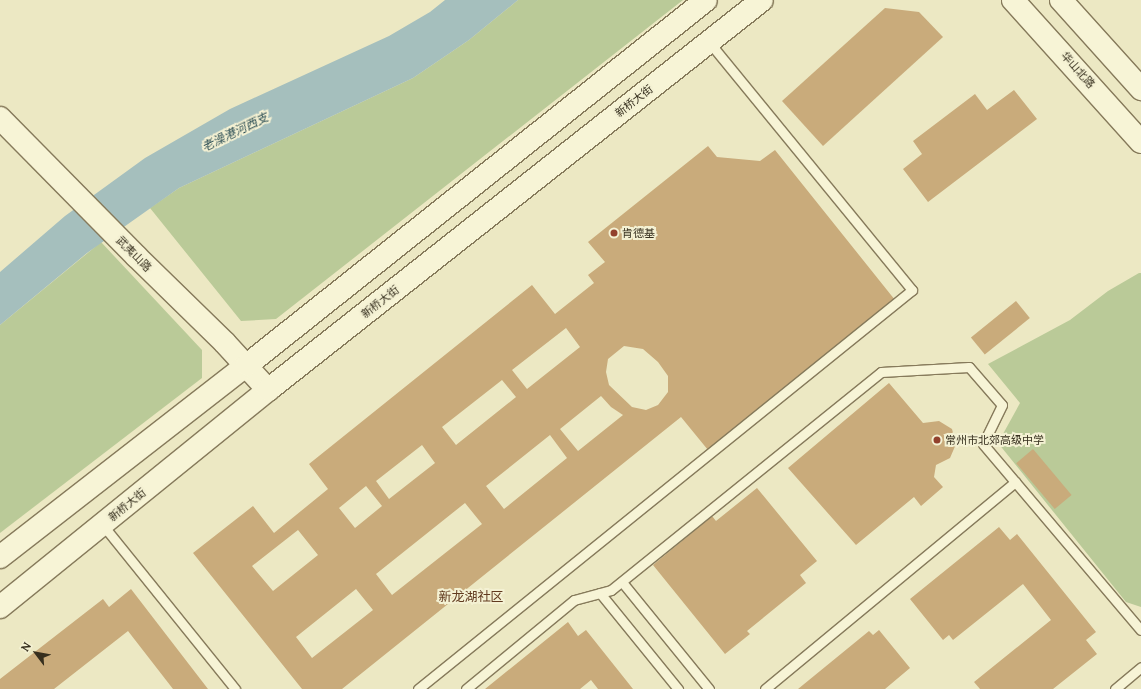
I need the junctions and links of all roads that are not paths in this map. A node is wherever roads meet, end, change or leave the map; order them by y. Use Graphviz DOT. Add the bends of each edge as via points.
graph roads {
  1 [pos="706,0"];
  2 [pos="762,0"];
  3 [pos="1013,0"];
  4 [pos="1061,0"];
  5 [pos="709,42"];
  6 [pos="1141,89"];
  7 [pos="0,118"];
  8 [pos="1141,142"];
  9 [pos="247,365"];
  10 [pos="268,390"];
  11 [pos="1015,482"];
  12 [pos="102,524"];
  13 [pos="0,557"];
  14 [pos="622,582"];
  15 [pos="600,593"];
  16 [pos="0,607"];
  17 [pos="1141,630"];
  18 [pos="1141,667"];
  19 [pos="235,689"];
  20 [pos="418,689"];
  21 [pos="466,689"];
  22 [pos="678,689"];
  23 [pos="709,689"];
  24 [pos="764,689"];
  25 [pos="1114,689"];
  1 -- 9 [label="street"];
  2 -- 5 [label="street, 新桥大街"];
  3 -- 8 [label="street, 华山北路"];
  4 -- 6 [label="street"];
  5 -- 10 [label="street, 新桥大街"];
  5 -- 20 [label="lane" via="912,290"];
  7 -- 9 [label="street, 武夷山路"];
  9 -- 10 [label="street, 武夷山路"];
  9 -- 13 [label="street"];
  10 -- 12 [label="street, 新桥大街"];
  11 -- 14 [label="lane" via="983,444 1002,405 969,367 881,372"];
  11 -- 17 [label="lane"];
  11 -- 24 [label="lane"];
  12 -- 16 [label="street, 新桥大街"];
  12 -- 19 [label="lane"];
  14 -- 15 [label="lane" via="611,590"];
  14 -- 23 [label="lane"];
  15 -- 21 [label="lane" via="574,600"];
  15 -- 22 [label="lane"];
  18 -- 25 [label="lane"];
}
